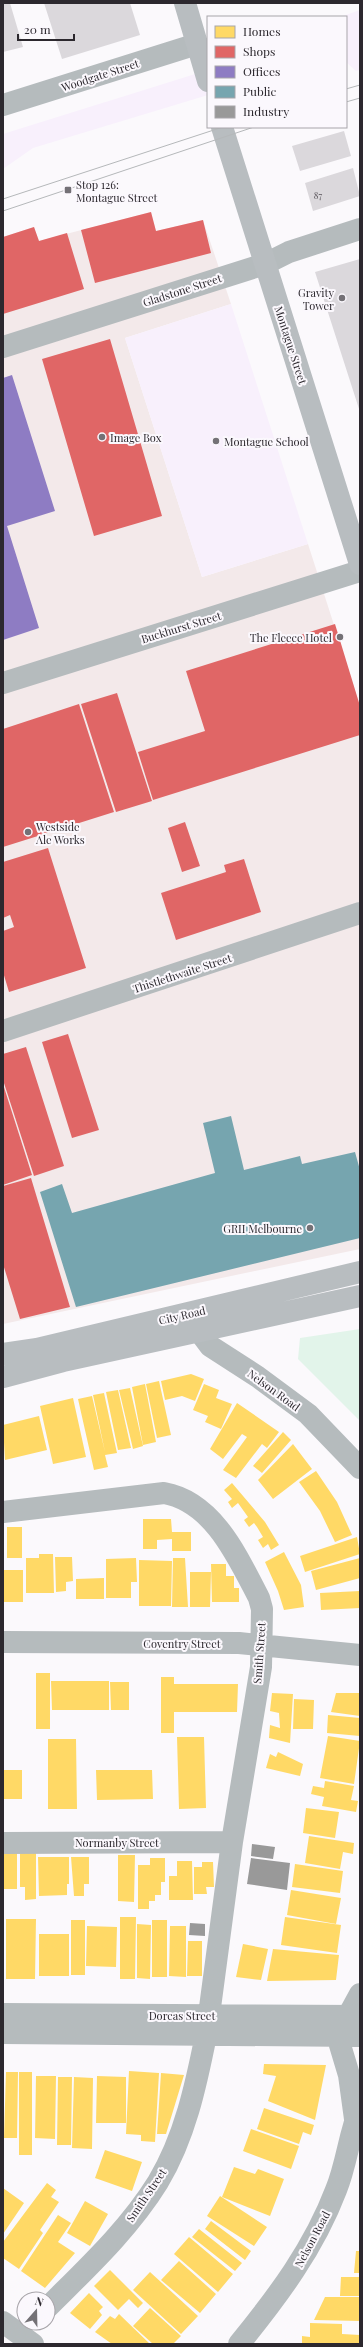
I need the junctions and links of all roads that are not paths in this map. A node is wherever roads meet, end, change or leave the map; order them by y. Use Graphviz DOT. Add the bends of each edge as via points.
graph roads {
  1 [pos="185,3"];
  2 [pos="197,44"];
  3 [pos="207,78"];
  4 [pos="3,105"];
  5 [pos="222,128"];
  6 [pos="360,229"];
  7 [pos="265,264"];
  8 [pos="3,347"];
  9 [pos="360,564"];
  10 [pos="360,571"];
  11 [pos="3,683"];
  12 [pos="360,913"];
  13 [pos="3,1031"];
  14 [pos="360,1272"];
  15 [pos="360,1296"];
  16 [pos="194,1322"];
  17 [pos="3,1354"];
  18 [pos="3,1377"];
  19 [pos="360,1468"];
  20 [pos="3,1512"];
  21 [pos="3,1642"];
  22 [pos="262,1646"];
  23 [pos="360,1655"];
  24 [pos="232,1842"];
  25 [pos="3,1843"];
  26 [pos="360,1994"];
  27 [pos="3,2014"];
  28 [pos="354,2016"];
  29 [pos="207,2025"];
  30 [pos="3,2033"];
  31 [pos="337,2035"];
  32 [pos="360,2036"];
  33 [pos="358,2114"];
  34 [pos="56,2299"];
  35 [pos="3,2322"];
  36 [pos="25,2336"];
  37 [pos="239,2344"];
  1 -- 2 [label="main road"];
  2 -- 3 [label="main road"];
  2 -- 4 [label="street, Woodgate Street"];
  5 -- 7 [label="main road, Montague Street"];
  6 -- 7 [label="street, Gladstone Street" via="289,252"];
  7 -- 8 [label="street, Gladstone Street"];
  7 -- 9 [label="main road, Montague Street"];
  10 -- 11 [label="street, Buckhurst Street"];
  12 -- 13 [label="street, Thistlethwaite Street"];
  14 -- 16 [label="main road, City Road"];
  15 -- 16 [label="main road, City Road"];
  16 -- 17 [label="main road, City Road"];
  16 -- 18 [label="main road, City Road"];
  16 -- 19 [label="street, Nelson Road" via="210,1346 308,1414"];
  20 -- 22 [label="street, Smith Street" via="164,1493 181,1498 215,1525 245,1572 262,1608"];
  21 -- 22 [label="street, Coventry Street" via="238,1643"];
  22 -- 23 [label="street, Coventry Street"];
  22 -- 24 [label="street, Smith Street" via="261,1667"];
  24 -- 25 [label="street, Normanby Street"];
  24 -- 29 [label="street, Smith Street"];
  26 -- 28 [label="street"];
  27 -- 29 [label="street, Dorcas Street"];
  28 -- 29 [label="street, Dorcas Street"];
  29 -- 30 [label="street, Dorcas Street"];
  29 -- 31 [label="street, Dorcas Street"];
  29 -- 34 [label="street, Smith Street" via="183,2128 158,2181 121,2232"];
  31 -- 32 [label="street, Dorcas Street"];
  31 -- 33 [label="street, Nelson Road"];
  33 -- 37 [label="street, Nelson Road" via="337,2189 319,2230 272,2304"];
  35 -- 36 [label="street"];
}
